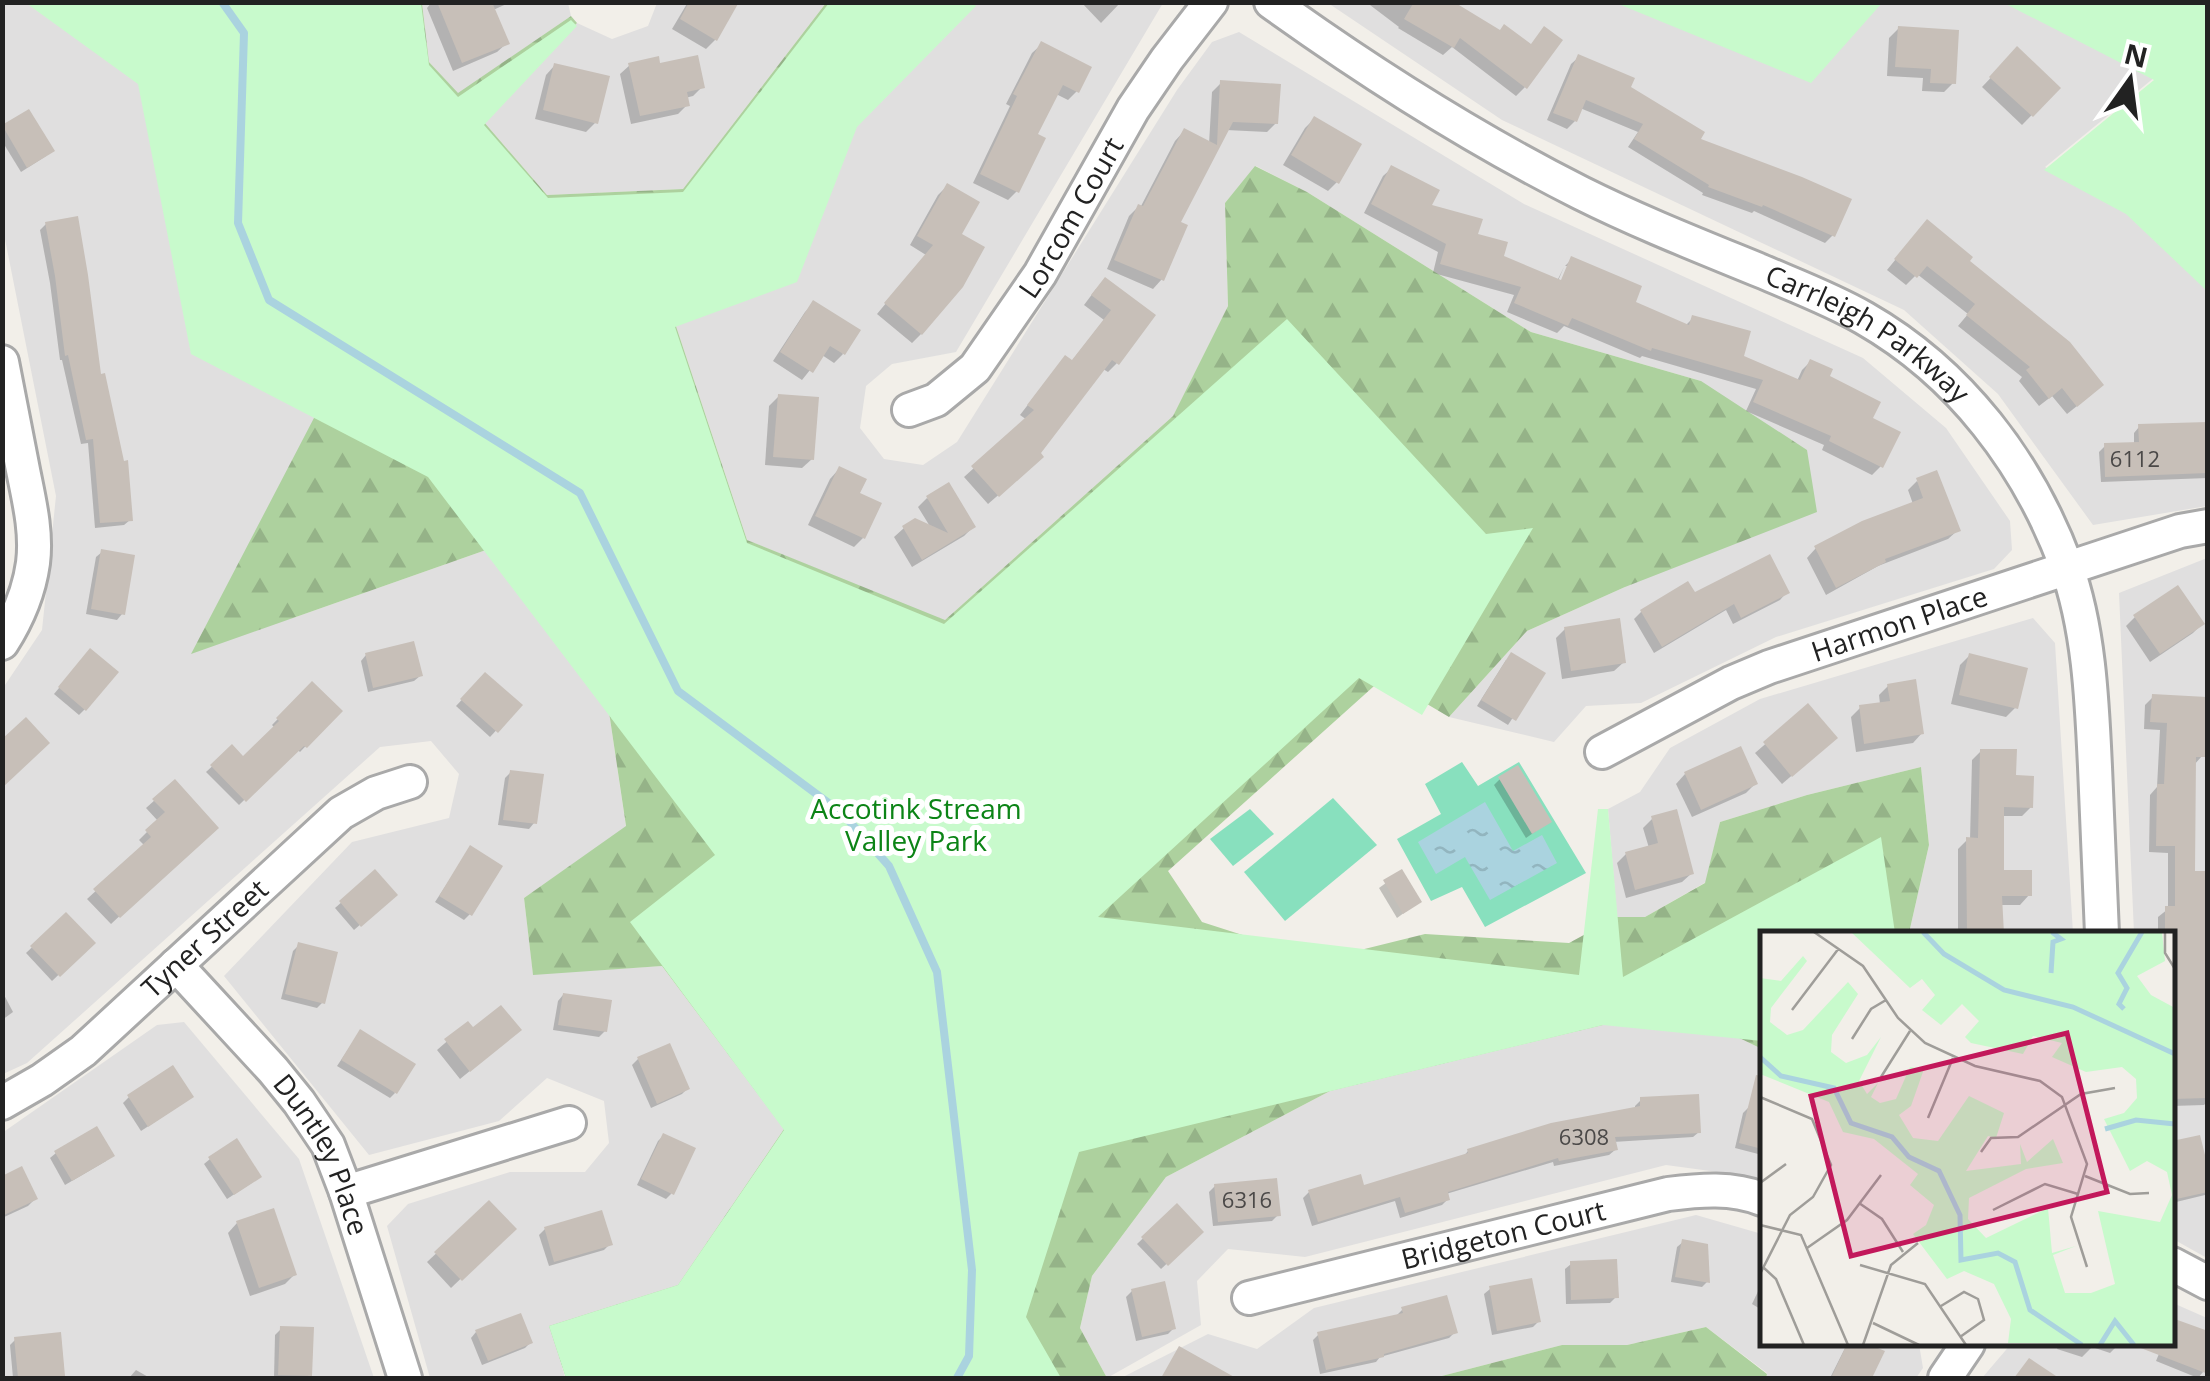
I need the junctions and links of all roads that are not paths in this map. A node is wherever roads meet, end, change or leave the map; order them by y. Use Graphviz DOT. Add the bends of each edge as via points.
graph roads {
  1 [pos="1211,2"];
  2 [pos="1271,2"];
  3 [pos="2,362"];
  4 [pos="908,410"];
  5 [pos="2208,526"];
  6 [pos="2068,568"];
  7 [pos="2,643"];
  8 [pos="1602,752"];
  9 [pos="410,782"];
  10 [pos="2102,931"];
  11 [pos="176,965"];
  12 [pos="2,1102"];
  13 [pos="569,1123"];
  14 [pos="346,1192"];
  15 [pos="1760,1198"];
  16 [pos="2175,1266"];
  17 [pos="2208,1283"];
  18 [pos="1248,1298"];
  19 [pos="1967,1346"];
  20 [pos="405,1378"];
  21 [pos="1945,1378"];
  1 -- 4 [label="street, Lorcom Court" via="1133,109 1040,274 975,368 936,400"];
  2 -- 6 [label="street, Carrleigh Parkway" via="1394,88 1520,162 1824,298 1895,337 1948,381 2002,442"];
  3 -- 7 [label="street" via="34,548 25,600"];
  5 -- 6 [label="street, Harmon Place"];
  6 -- 8 [label="street, Harmon Place" via="1769,667"];
  6 -- 10 [label="street, Carrleigh Parkway" via="2091,694"];
  9 -- 11 [label="street, Tyner Street" via="341,813"];
  11 -- 12 [label="street, Tyner Street" via="83,1051"];
  11 -- 14 [label="street, Duntley Place" via="299,1102 328,1146"];
  13 -- 14 [label="street"];
  14 -- 20 [label="street, Duntley Place"];
  15 -- 18 [label="street, Bridgeton Court" via="1729,1190 1668,1194"];
  16 -- 17 [label="street"];
  19 -- 21 [label="street"];
}
